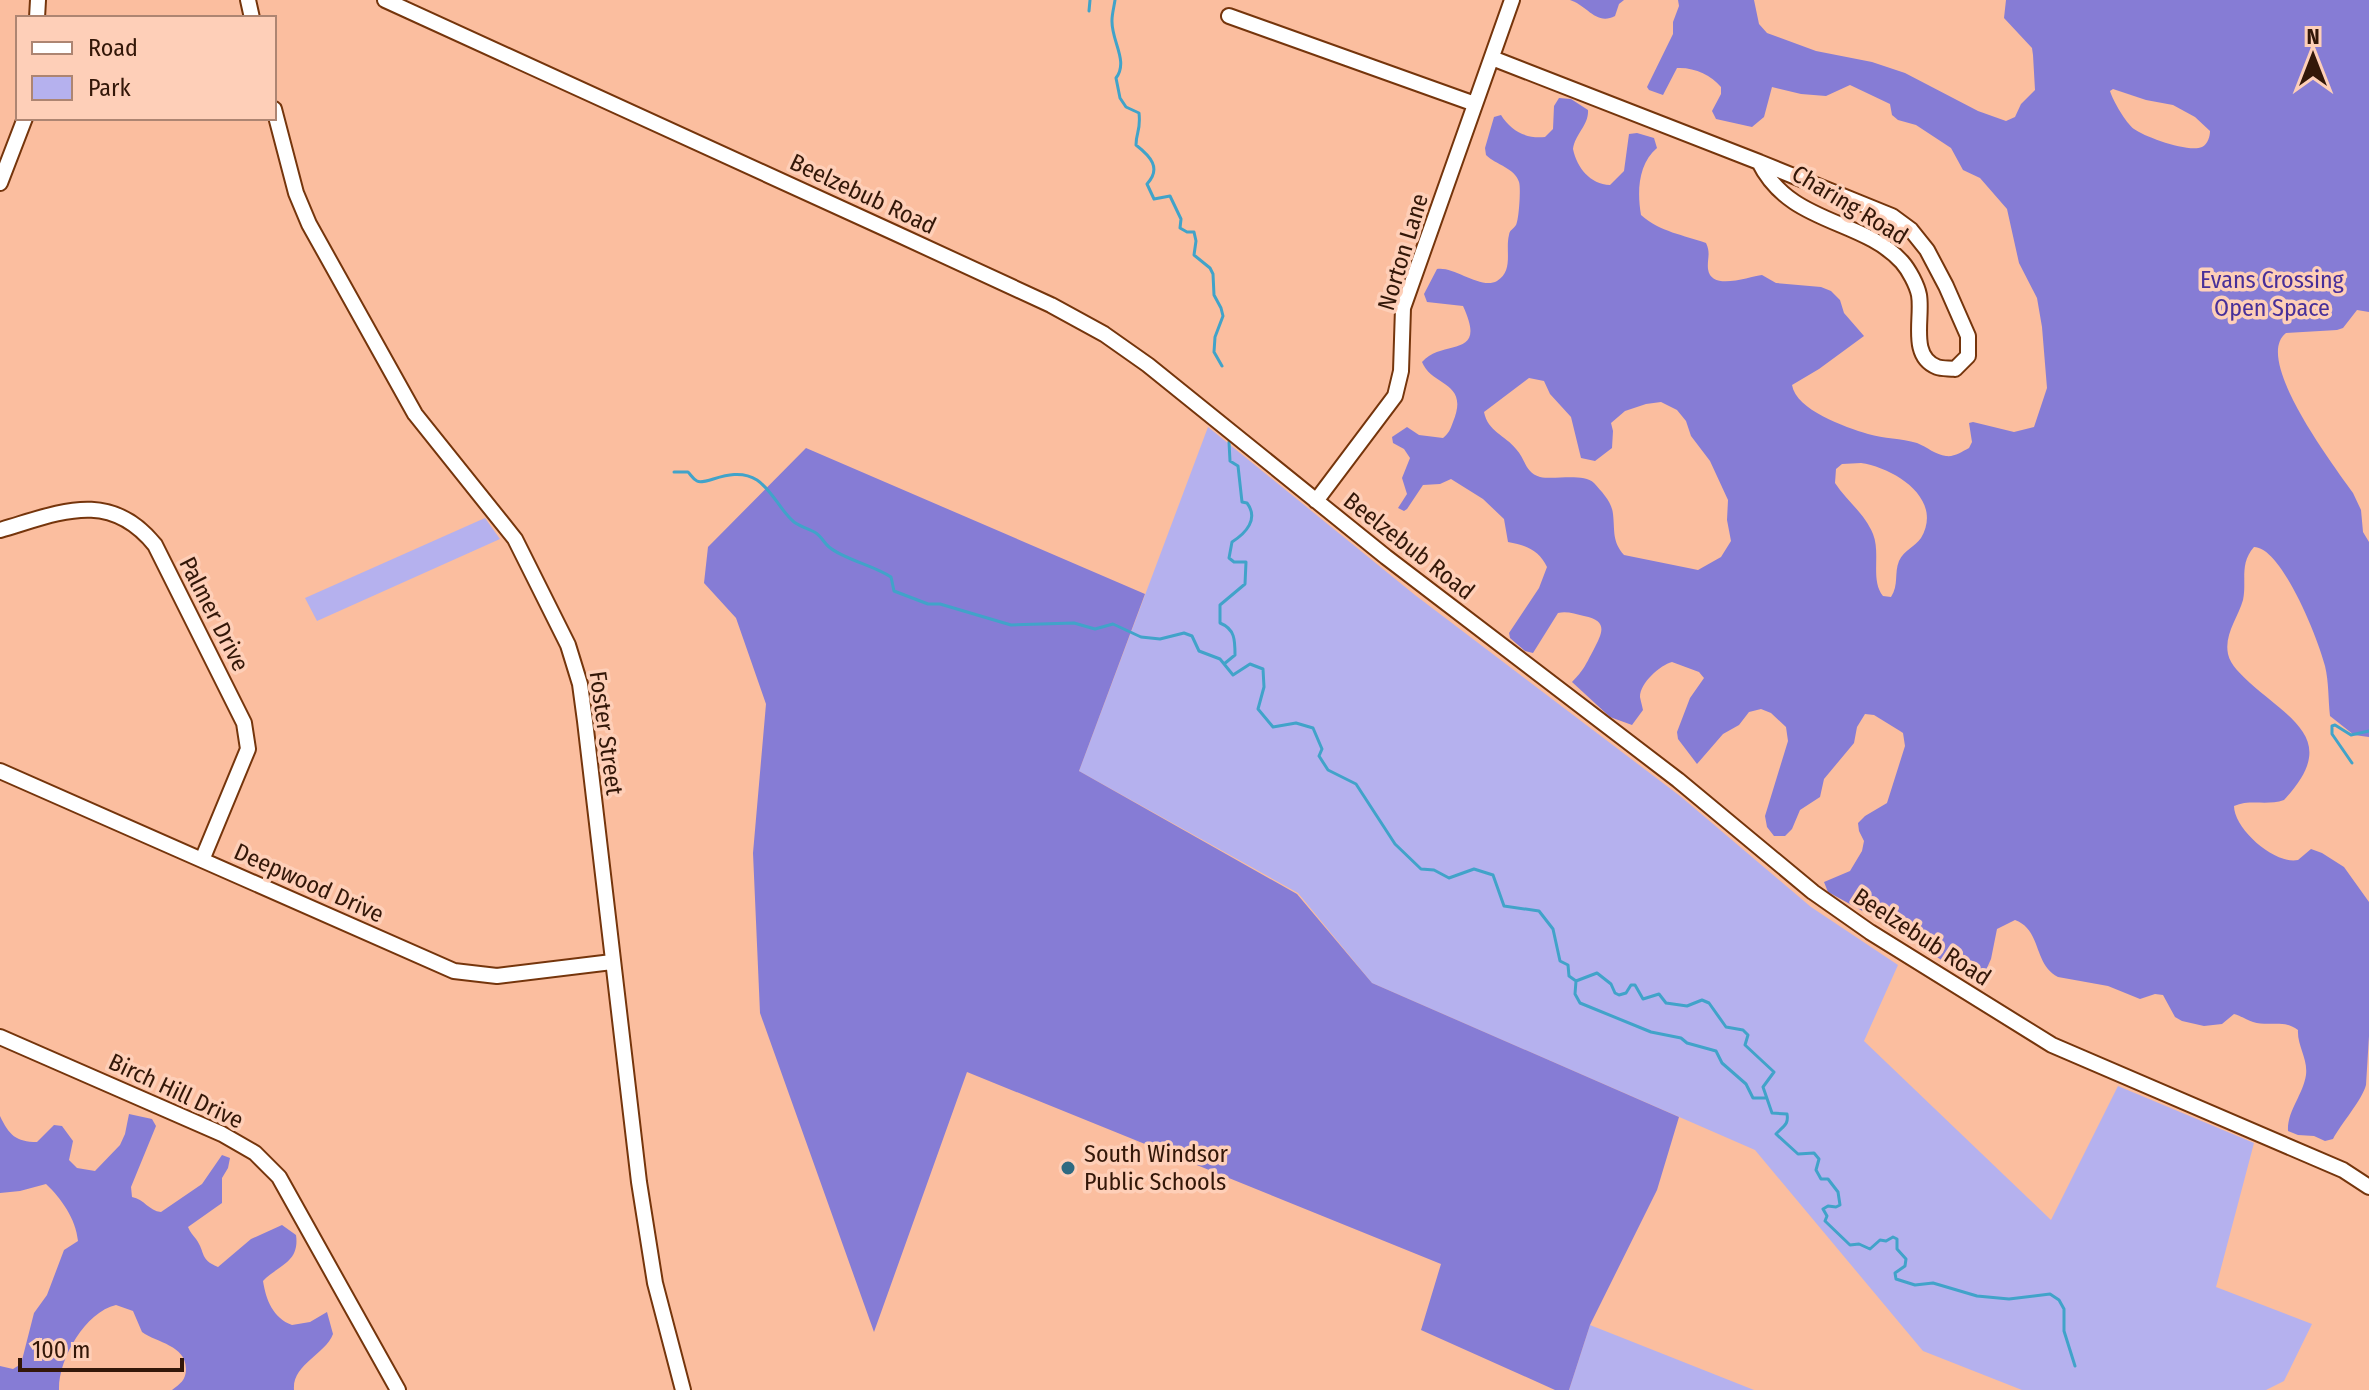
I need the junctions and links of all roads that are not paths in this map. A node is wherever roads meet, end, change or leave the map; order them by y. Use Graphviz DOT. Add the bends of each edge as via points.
graph roads {
  1 [pos="385,0"];
  2 [pos="1512,0"];
  3 [pos="1229,16"];
  4 [pos="1492,58"];
  5 [pos="1475,104"];
  6 [pos="276,117"];
  7 [pos="24,120"];
  8 [pos="1759,162"];
  9 [pos="0,183"];
  10 [pos="1316,501"];
  11 [pos="0,530"];
  12 [pos="0,771"];
  13 [pos="202,860"];
  14 [pos="612,962"];
  15 [pos="0,1037"];
  16 [pos="2369,1187"];
  17 [pos="398,1390"];
  18 [pos="683,1390"];
  1 -- 10 [label="street, Beelzebub Road" via="1051,305 1148,365"];
  2 -- 4 [label="street, Norton Lane"];
  3 -- 5 [label="street"];
  4 -- 5 [label="street, Norton Lane"];
  4 -- 8 [label="street, Charing Road"];
  5 -- 10 [label="street, Norton Lane" via="1403,308 1395,396"];
  6 -- 14 [label="street, Foster Street" via="296,193 336,274 415,414 515,539 568,645 580,684"];
  7 -- 9 [label="street"];
  8 -- 8 [label="street, Charing Road" via="1768,180 1801,207 1888,248 1905,265 1919,293 1924,359 1938,368 1955,369 1968,356 1968,336 1946,286 1911,230 1892,216"];
  10 -- 16 [label="street, Beelzebub Road" via="1870,932 2052,1045 2343,1170"];
  11 -- 13 [label="street, Palmer Drive" via="96,508 141,528 155,545 244,723 248,749"];
  12 -- 13 [label="street, Deepwood Drive"];
  13 -- 14 [label="street, Deepwood Drive" via="454,971 497,976"];
  14 -- 18 [label="street, Foster Street" via="655,1283"];
  15 -- 17 [label="street, Birch Hill Drive" via="255,1153 279,1177"];
}
